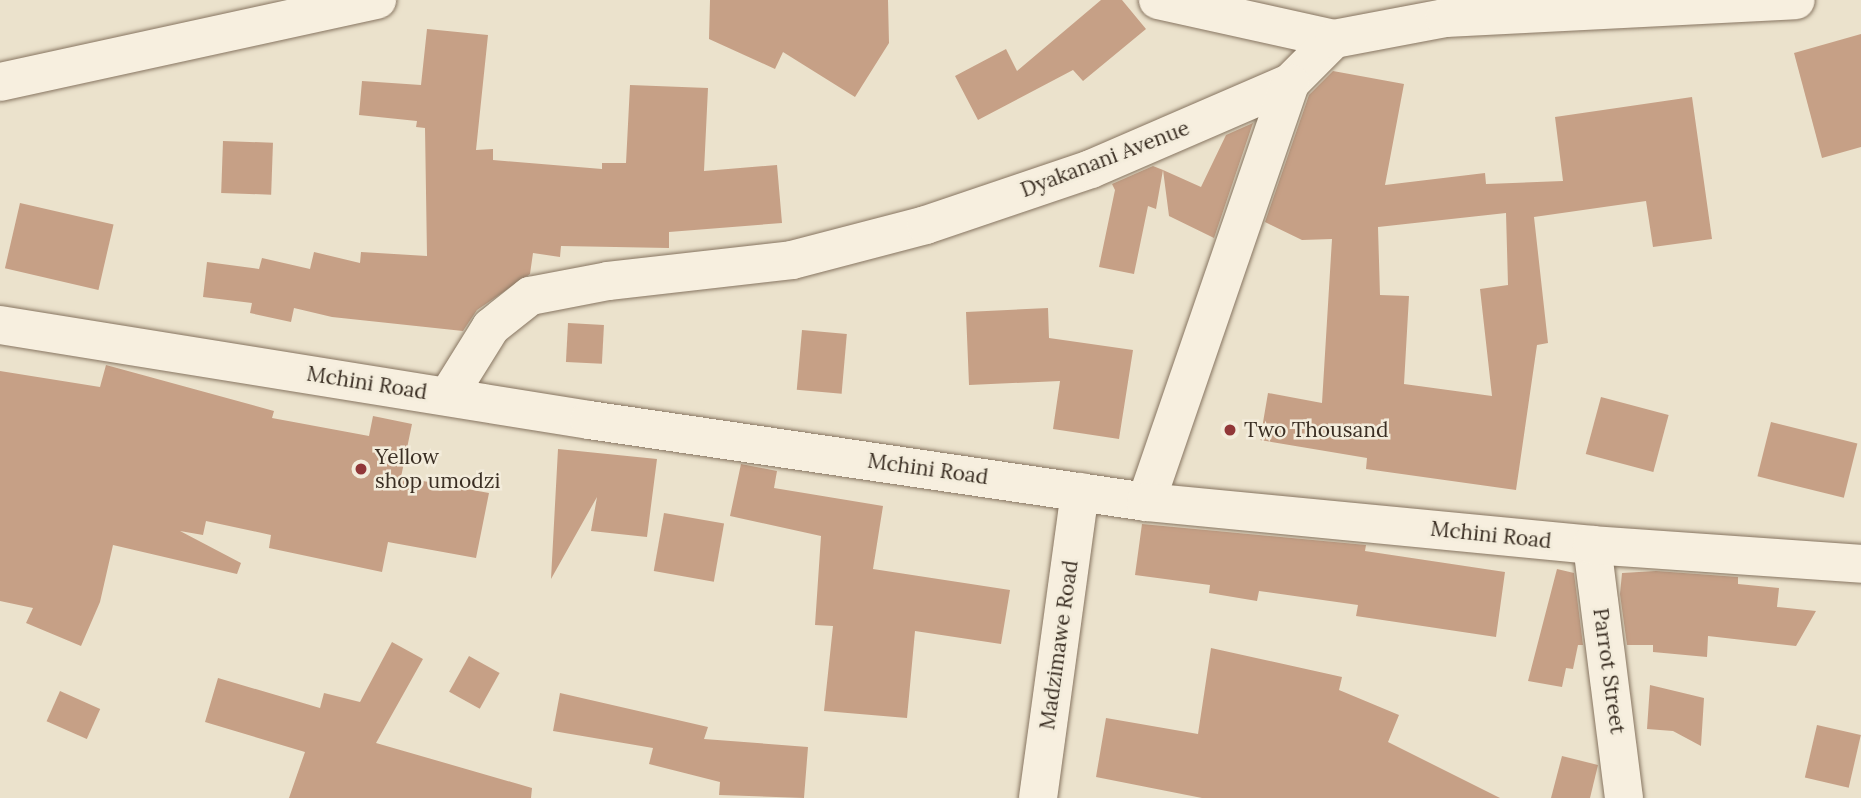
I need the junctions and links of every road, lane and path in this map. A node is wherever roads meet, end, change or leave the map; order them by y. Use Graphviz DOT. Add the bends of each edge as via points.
graph roads {
  1 [pos="377,0"];
  2 [pos="1158,0"];
  3 [pos="1796,0"];
  4 [pos="1334,39"];
  5 [pos="0,82"];
  6 [pos="1290,83"];
  7 [pos="0,325"];
  8 [pos="448,396"];
  9 [pos="1080,492"];
  10 [pos="1146,502"];
  11 [pos="1592,545"];
  12 [pos="1861,564"];
  13 [pos="1038,798"];
  14 [pos="1624,798"];
  1 -- 5 [label="street"];
  2 -- 4 [label="street"];
  3 -- 4 [label="street" via="1445,18"];
  4 -- 6 [label="street, Dyakanani Avenue"];
  6 -- 8 [label="street, Dyakanani Avenue" via="1091,169 926,225 792,260 608,281 530,296 491,327"];
  6 -- 10 [label="street"];
  7 -- 8 [label="street, Mchini Road"];
  8 -- 9 [label="street, Mchini Road"];
  9 -- 10 [label="street, Mchini Road"];
  9 -- 13 [label="street, Madzimawe Road"];
  10 -- 11 [label="street, Mchini Road"];
  11 -- 12 [label="street, Mchini Road"];
  11 -- 14 [label="street, Parrot Street"];
}
